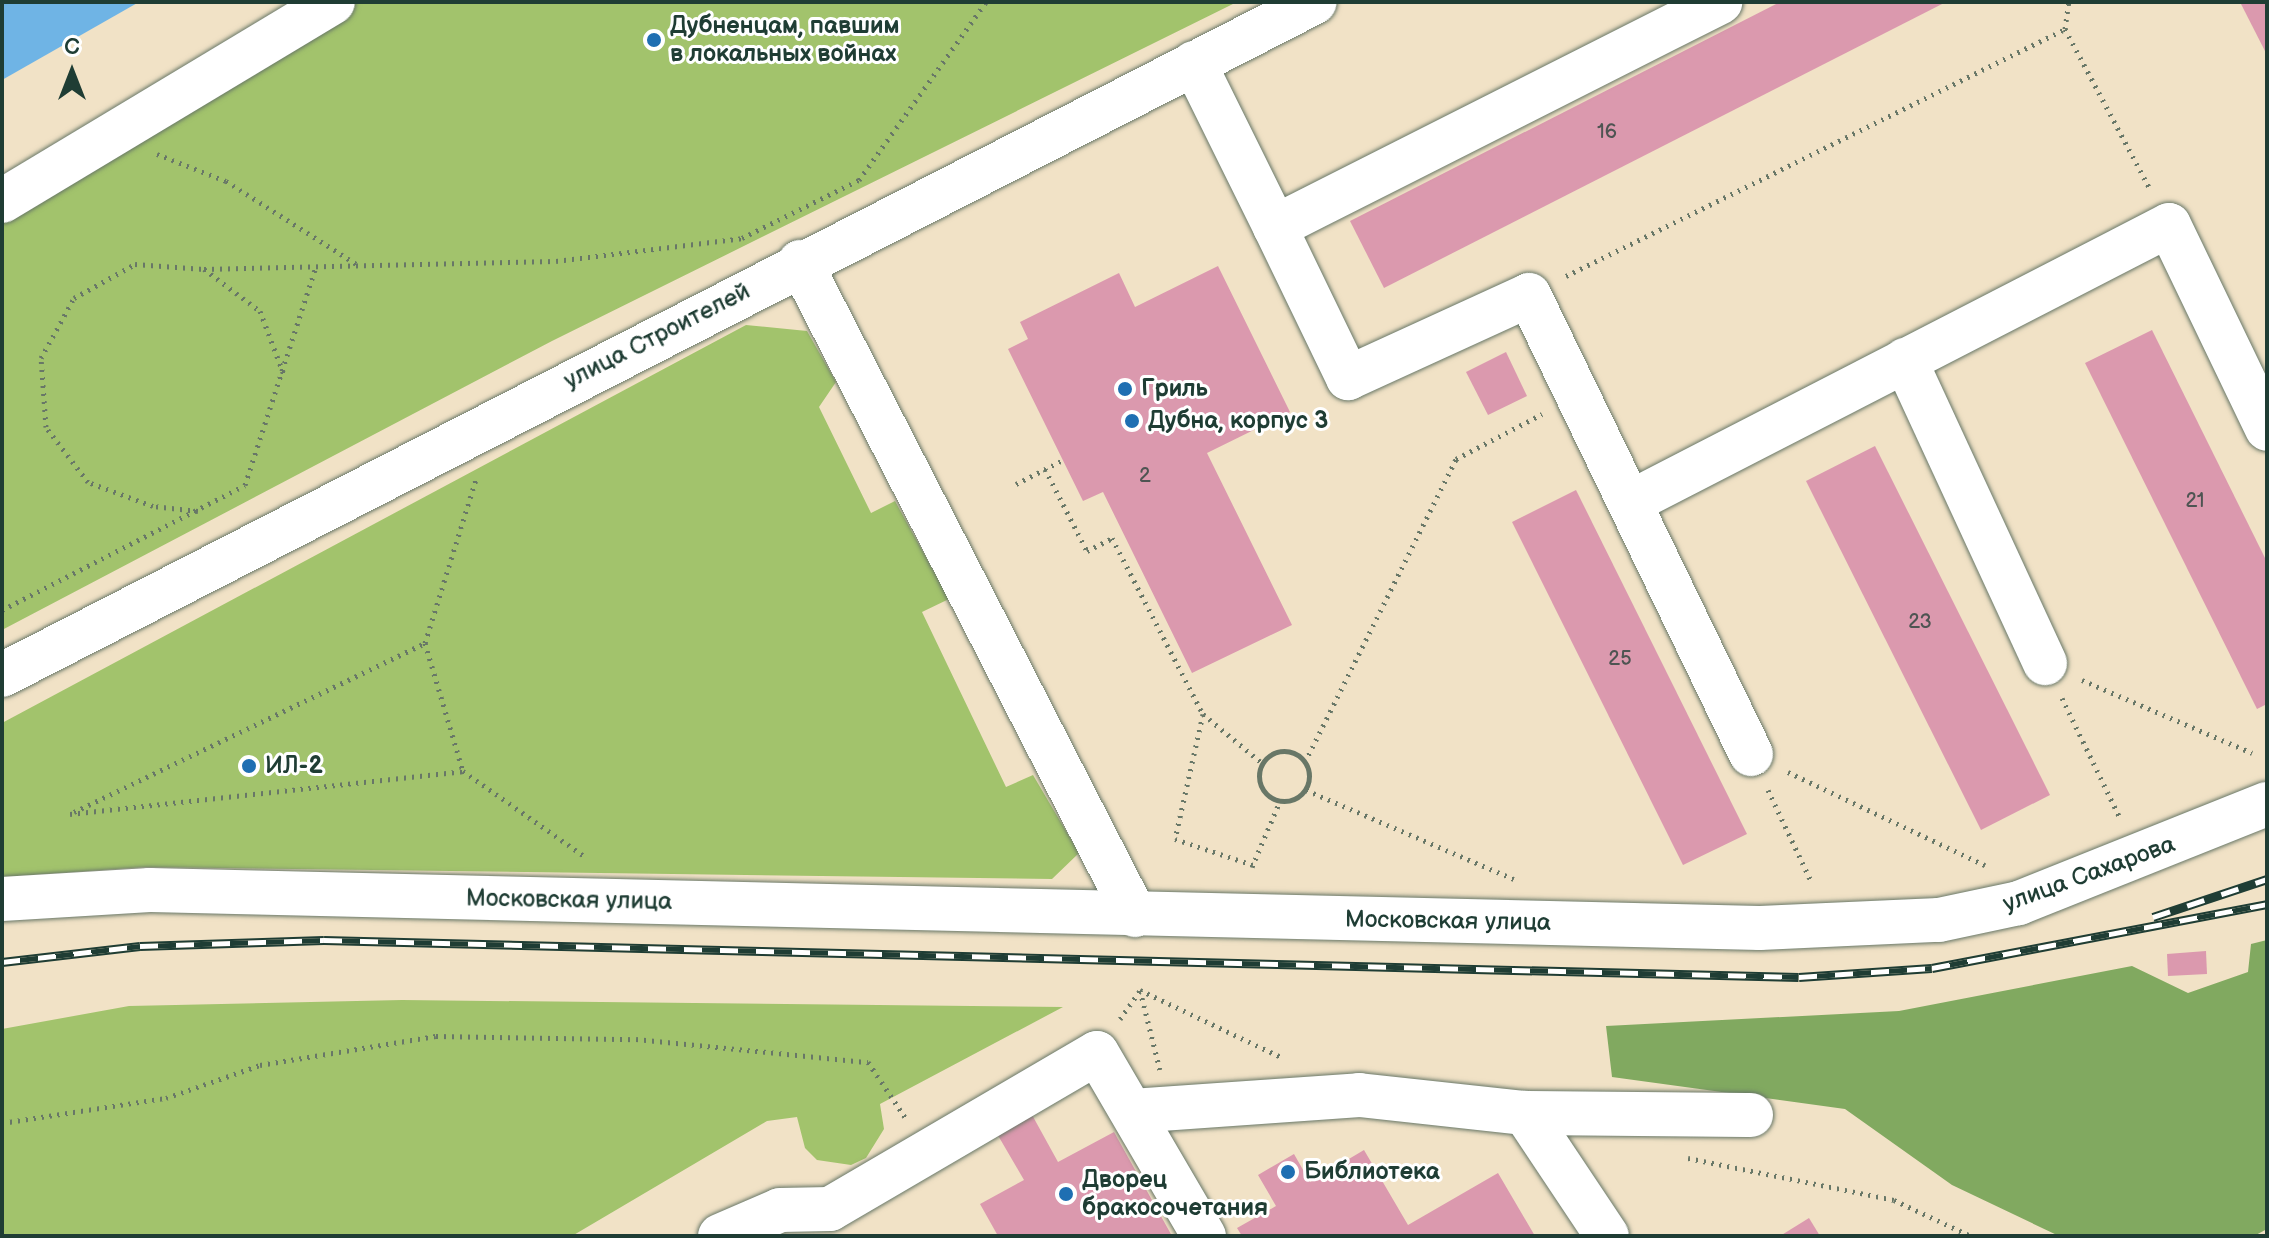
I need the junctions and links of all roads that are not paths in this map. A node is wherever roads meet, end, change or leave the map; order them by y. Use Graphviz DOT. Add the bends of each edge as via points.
graph roads {
  1 [pos="333,2"];
  2 [pos="1315,2"];
  3 [pos="1720,2"];
  4 [pos="1194,63"];
  5 [pos="2,201"];
  6 [pos="1275,227"];
  7 [pos="800,262"];
  8 [pos="1905,360"];
  9 [pos="2267,429"];
  10 [pos="1631,502"];
  11 [pos="2045,663"];
  12 [pos="2,675"];
  13 [pos="1751,754"];
  14 [pos="2267,804"];
  15 [pos="2,899"];
  16 [pos="1135,915"];
  17 [pos="1760,928"];
  18 [pos="1150,1109"];
  19 [pos="1525,1113"];
  20 [pos="1751,1115"];
  21 [pos="839,1222"];
  22 [pos="720,1236"];
  23 [pos="1204,1236"];
  24 [pos="1607,1236"];
  1 -- 5 [label="street"];
  2 -- 4 [label="street, улица Строителей"];
  3 -- 6 [label="street"];
  4 -- 6 [label="street"];
  4 -- 7 [label="street, улица Строителей"];
  6 -- 10 [label="street" via="1348,378 1529,295"];
  7 -- 12 [label="street, улица Строителей"];
  7 -- 16 [label="street"];
  8 -- 9 [label="street" via="2169,225"];
  8 -- 10 [label="street"];
  8 -- 11 [label="street"];
  10 -- 13 [label="street"];
  14 -- 17 [label="street, улица Сахарова" via="2019,903 1939,920"];
  15 -- 16 [label="street, Московская улица" via="150,890"];
  16 -- 17 [label="street, Московская улица"];
  18 -- 19 [label="street" via="1359,1095"];
  18 -- 21 [label="street" via="1097,1053 929,1156"];
  18 -- 23 [label="street"];
  19 -- 20 [label="street"];
  19 -- 24 [label="street"];
  21 -- 22 [label="street" via="780,1210"];
}
